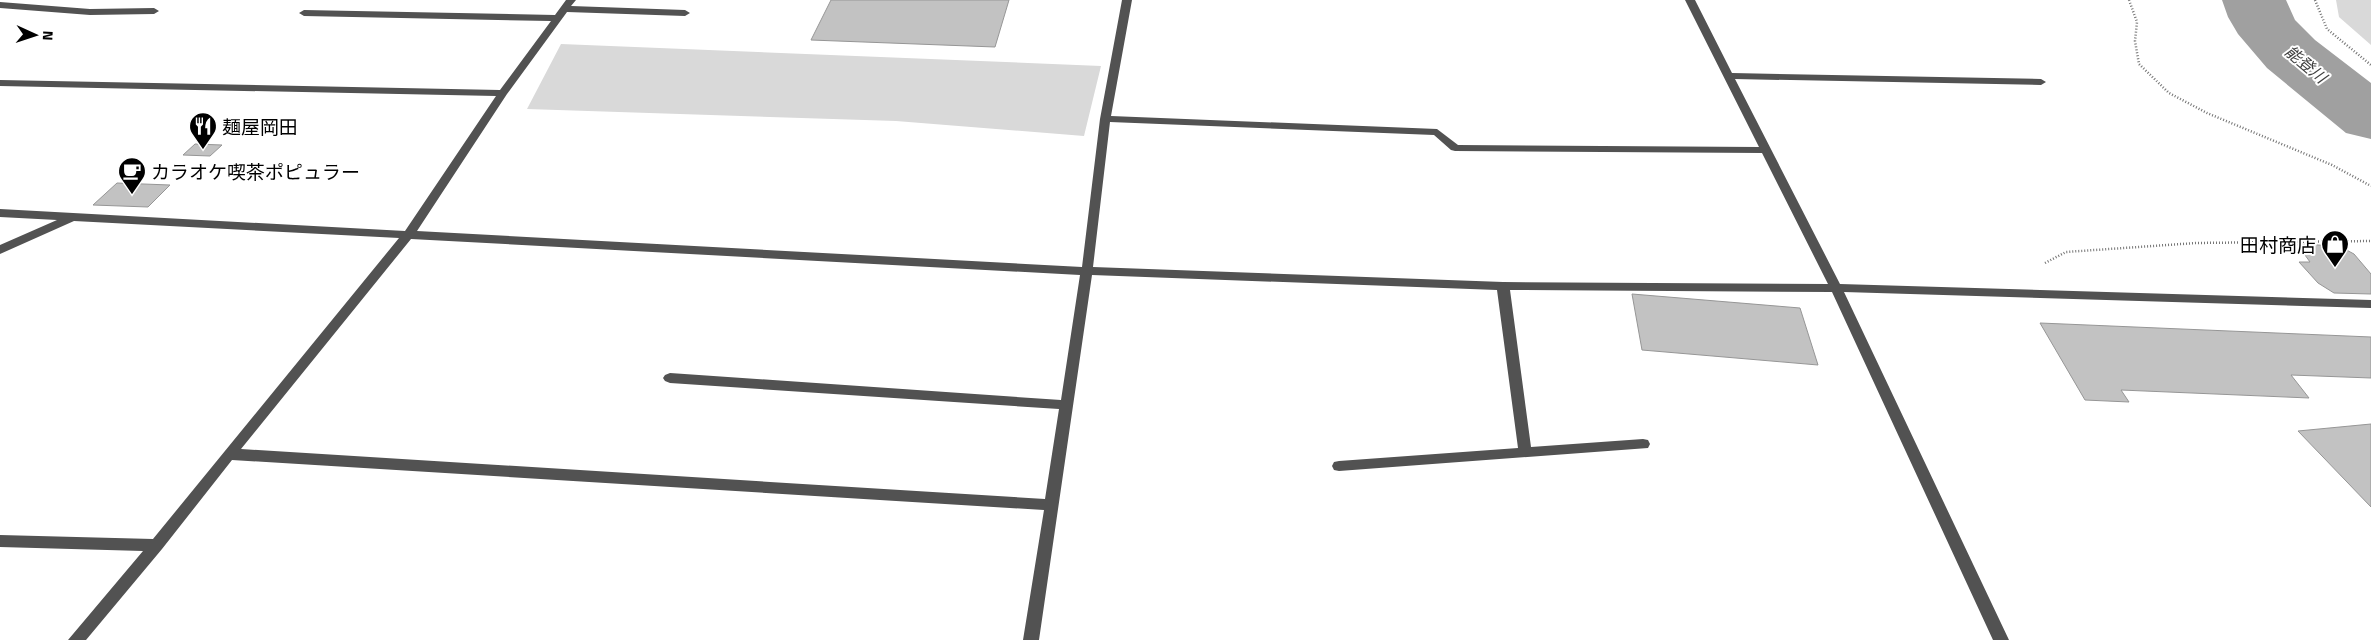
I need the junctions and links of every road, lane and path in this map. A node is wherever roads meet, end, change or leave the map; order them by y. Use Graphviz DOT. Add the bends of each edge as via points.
graph roads {
  1 [pos="1127,0"];
  2 [pos="1690,0"];
  3 [pos="2129,0"];
  4 [pos="2315,0"];
  5 [pos="0,6"];
  6 [pos="564,9"];
  7 [pos="154,11"];
  8 [pos="304,13"];
  9 [pos="685,13"];
  10 [pos="2371,65"];
  11 [pos="1727,76"];
  12 [pos="2041,82"];
  13 [pos="0,83"];
  14 [pos="503,93"];
  15 [pos="1105,119"];
  16 [pos="1764,150"];
  17 [pos="2371,186"];
  18 [pos="0,213"];
  19 [pos="72,216"];
  20 [pos="409,234"];
  21 [pos="2371,241"];
  22 [pos="0,250"];
  23 [pos="2040,265"];
  24 [pos="1087,271"];
  25 [pos="1503,286"];
  26 [pos="1836,288"];
  27 [pos="2371,304"];
  28 [pos="670,378"];
  29 [pos="1066,406"];
  30 [pos="1643,444"];
  31 [pos="1525,452"];
  32 [pos="229,454"];
  33 [pos="1339,466"];
  34 [pos="1052,505"];
  35 [pos="0,541"];
  36 [pos="157,545"];
  37 [pos="76,640"];
  38 [pos="1031,640"];
  39 [pos="2002,640"];
  1 -- 15 [label="street"];
  2 -- 11 [label="street"];
  3 -- 17 [label="path" via="2137,22 2135,41 2139,64 2169,93 2207,113 2332,165"];
  4 -- 10 [label="path" via="2327,29"];
  5 -- 7 [label="street" via="90,12"];
  6 -- 8 [label="street"];
  6 -- 9 [label="street"];
  6 -- 14 [label="street"];
  11 -- 12 [label="street"];
  11 -- 16 [label="street"];
  13 -- 14 [label="street"];
  14 -- 20 [label="street"];
  15 -- 16 [label="street" via="1437,132 1455,148"];
  15 -- 24 [label="street"];
  16 -- 26 [label="street"];
  18 -- 19 [label="street"];
  19 -- 20 [label="street"];
  19 -- 22 [label="street"];
  20 -- 24 [label="street"];
  20 -- 32 [label="street"];
  21 -- 23 [label="path" via="2196,242 2066,252"];
  24 -- 25 [label="street"];
  24 -- 29 [label="street"];
  25 -- 26 [label="street"];
  25 -- 31 [label="street"];
  26 -- 27 [label="street"];
  26 -- 39 [label="street"];
  28 -- 29 [label="street"];
  29 -- 34 [label="street"];
  30 -- 31 [label="street"];
  31 -- 33 [label="street"];
  32 -- 34 [label="street"];
  32 -- 36 [label="street"];
  34 -- 38 [label="street"];
  35 -- 36 [label="street"];
  36 -- 37 [label="street"];
}
